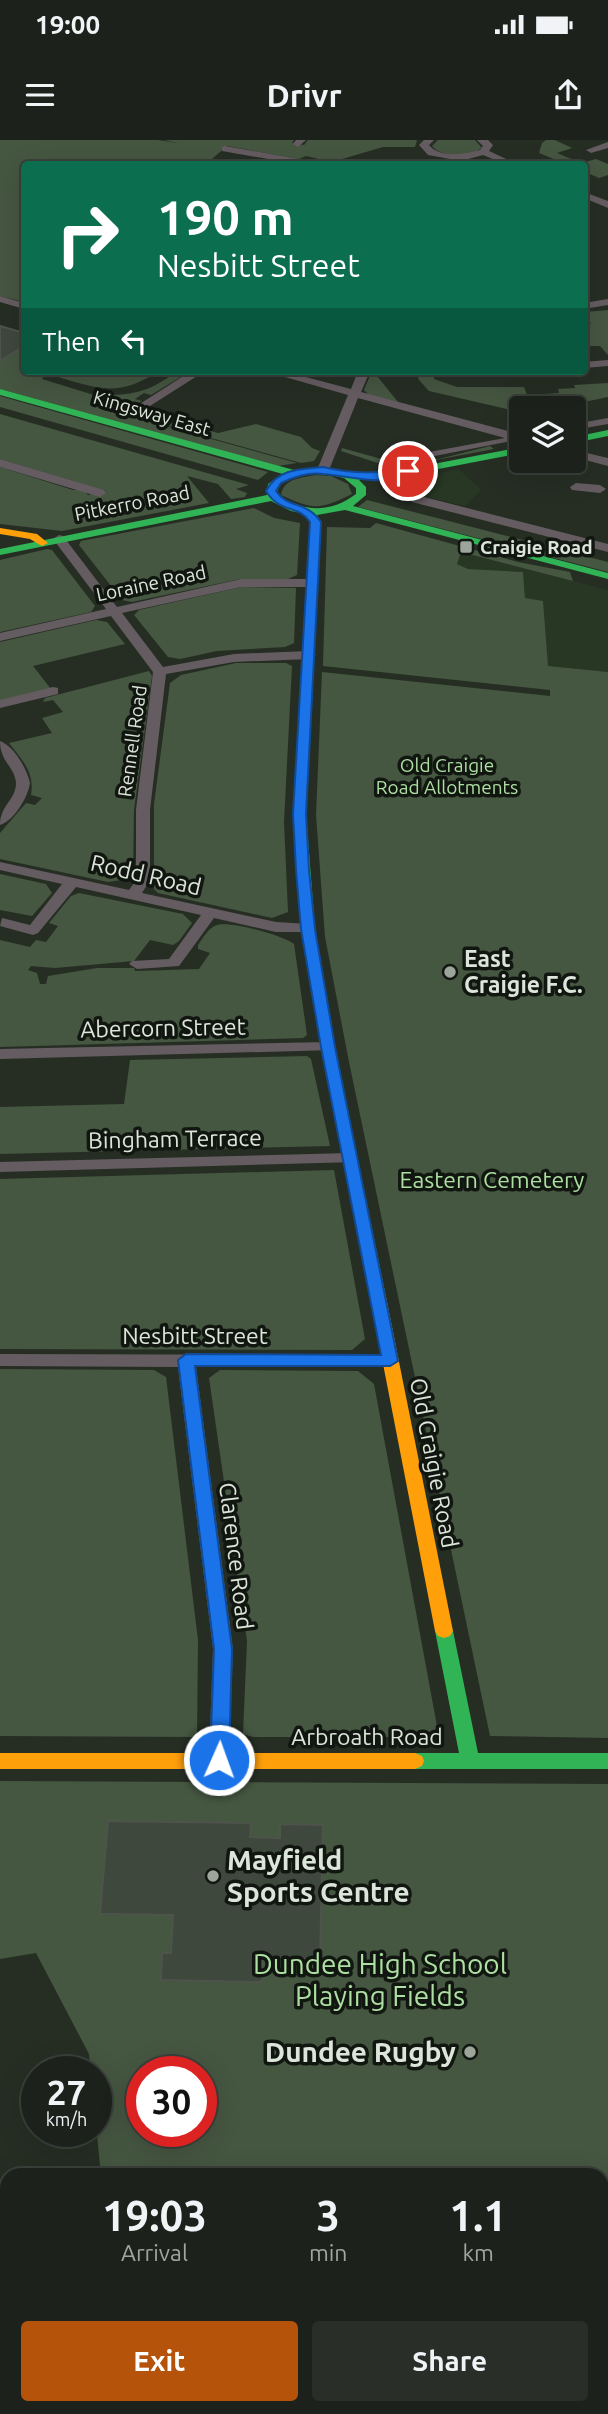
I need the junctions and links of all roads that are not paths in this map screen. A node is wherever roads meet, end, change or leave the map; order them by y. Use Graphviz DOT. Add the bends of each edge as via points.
graph roads {
  1 [pos="429,140"];
  2 [pos="482,140"];
  3 [pos="608,145"];
  4 [pos="225,149"];
  5 [pos="591,150"];
  6 [pos="484,152"];
  7 [pos="469,157"];
  8 [pos="293,161"];
  9 [pos="451,161"];
  10 [pos="479,161"];
  11 [pos="505,161"];
  12 [pos="588,208"];
  13 [pos="608,216"];
  14 [pos="0,299"];
  15 [pos="588,302"];
  16 [pos="608,303"];
  17 [pos="21,305"];
  18 [pos="608,363"];
  19 [pos="588,365"];
  20 [pos="193,375"];
  21 [pos="285,375"];
  22 [pos="362,375"];
  23 [pos="0,392"];
  24 [pos="354,393"];
  25 [pos="122,405"];
  26 [pos="138,409"];
  27 [pos="153,414"];
  28 [pos="608,421"];
  29 [pos="586,426"];
  30 [pos="608,433"];
  31 [pos="509,436"];
  32 [pos="586,438"];
  33 [pos="509,444"];
  34 [pos="509,445"];
  35 [pos="586,456"];
  36 [pos="413,459"];
  37 [pos="608,462"];
  38 [pos="0,463"];
  39 [pos="323,470"];
  40 [pos="293,473"];
  41 [pos="389,475"];
  42 [pos="348,476"];
  43 [pos="576,487"];
  44 [pos="605,488"];
  45 [pos="267,491"];
  46 [pos="100,493"];
  47 [pos="362,494"];
  48 [pos="346,507"];
  49 [pos="309,511"];
  50 [pos="0,531"];
  51 [pos="59,539"];
  52 [pos="42,543"];
  53 [pos="608,548"];
  54 [pos="0,552"];
  55 [pos="608,558"];
  56 [pos="608,576"];
  57 [pos="313,583"];
  58 [pos="114,611"];
  59 [pos="0,637"];
  60 [pos="309,656"];
  61 [pos="160,672"];
  62 [pos="53,691"];
  63 [pos="29,697"];
  64 [pos="0,704"];
  65 [pos="39,709"];
  66 [pos="2,749"];
  67 [pos="0,821"];
  68 [pos="0,866"];
  69 [pos="72,882"];
  70 [pos="133,896"];
  71 [pos="210,913"];
  72 [pos="2,922"];
  73 [pos="308,929"];
  74 [pos="136,964"];
  75 [pos="328,1047"];
  76 [pos="0,1054"];
  77 [pos="350,1158"];
  78 [pos="0,1167"];
  79 [pos="0,1360"];
  80 [pos="186,1360"];
  81 [pos="390,1361"];
  82 [pos="219,1760"];
  83 [pos="470,1760"];
  84 [pos="0,1761"];
  85 [pos="608,1761"];
  1 -- 9 [label="street" via="425,149"];
  2 -- 6 [label="street" via="488,145"];
  3 -- 5 [label="street"];
  4 -- 8 [label="street"];
  6 -- 7 [label="street"];
  6 -- 11 [label="street"];
  7 -- 9 [label="street"];
  7 -- 10 [label="street"];
  12 -- 13 [label="street"];
  14 -- 17 [label="street"];
  15 -- 16 [label="street"];
  18 -- 19 [label="street"];
  20 -- 26 [label="street"];
  21 -- 24 [label="street"];
  22 -- 24 [label="street"];
  23 -- 40 [label="main road, Kingsway East"];
  24 -- 31 [label="street"];
  24 -- 39 [label="street"];
  25 -- 26 [label="street"];
  26 -- 27 [label="street"];
  28 -- 29 [label="street"];
  30 -- 32 [label="main road"];
  33 -- 36 [label="street"];
  34 -- 41 [label="main road"];
  35 -- 37 [label="street"];
  38 -- 46 [label="street"];
  39 -- 40 [label="main road, Kingsway East"];
  39 -- 42 [label="main road, Kingsway East"];
  40 -- 45 [label="main road"];
  41 -- 42 [label="main road"];
  41 -- 47 [label="main road" via="369,484"];
  41 -- 53 [label="street" via="416,499"];
  42 -- 47 [label="main road" via="358,482"];
  43 -- 44 [label="street"];
  45 -- 49 [label="main road" via="297,510"];
  45 -- 51 [label="main road, Pitkerro Road"];
  47 -- 48 [label="main road"];
  47 -- 55 [label="main road"];
  48 -- 49 [label="main road"];
  48 -- 56 [label="main road"];
  49 -- 57 [label="main road, Old Craigie Road" via="316,522"];
  50 -- 52 [label="main road" via="33,536"];
  51 -- 52 [label="main road, Pitkerro Road"];
  51 -- 58 [label="street, Rennell Road"];
  52 -- 54 [label="main road, Pitkerro Road"];
  57 -- 58 [label="street, Loraine Road" via="241,583"];
  57 -- 60 [label="main road, Old Craigie Road"];
  58 -- 59 [label="street, Loraine Road"];
  58 -- 61 [label="street, Rennell Road"];
  60 -- 61 [label="street" via="240,656"];
  60 -- 73 [label="main road, Old Craigie Road" via="300,814"];
  61 -- 70 [label="street, Rennell Road" via="143,810 143,880"];
  62 -- 63 [label="street"];
  63 -- 64 [label="street"];
  63 -- 65 [label="street"];
  66 -- 67 [label="street" via="24,781 17,801"];
  68 -- 69 [label="street, Rodd Road"];
  69 -- 70 [label="street, Rodd Road"];
  69 -- 72 [label="street, Rodd Road" via="33,930"];
  70 -- 71 [label="street, Rodd Road"];
  71 -- 73 [label="street, Rodd Road"];
  71 -- 74 [label="street, Rodd Road" via="174,963"];
  73 -- 75 [label="main road, Old Craigie Road"];
  75 -- 76 [label="street, Abercorn Street"];
  75 -- 77 [label="main road, Old Craigie Road"];
  77 -- 78 [label="street, Bingham Terrace"];
  77 -- 81 [label="main road, Old Craigie Road"];
  79 -- 80 [label="street, Nesbitt Street"];
  80 -- 81 [label="street, Nesbitt Street"];
  80 -- 82 [label="street, Clarence Road" via="223,1649"];
  81 -- 83 [label="main road, Old Craigie Road"];
  82 -- 83 [label="main road, Arbroath Road"];
  82 -- 84 [label="main road, Arbroath Road"];
  83 -- 85 [label="main road, Arbroath Road"];
}
